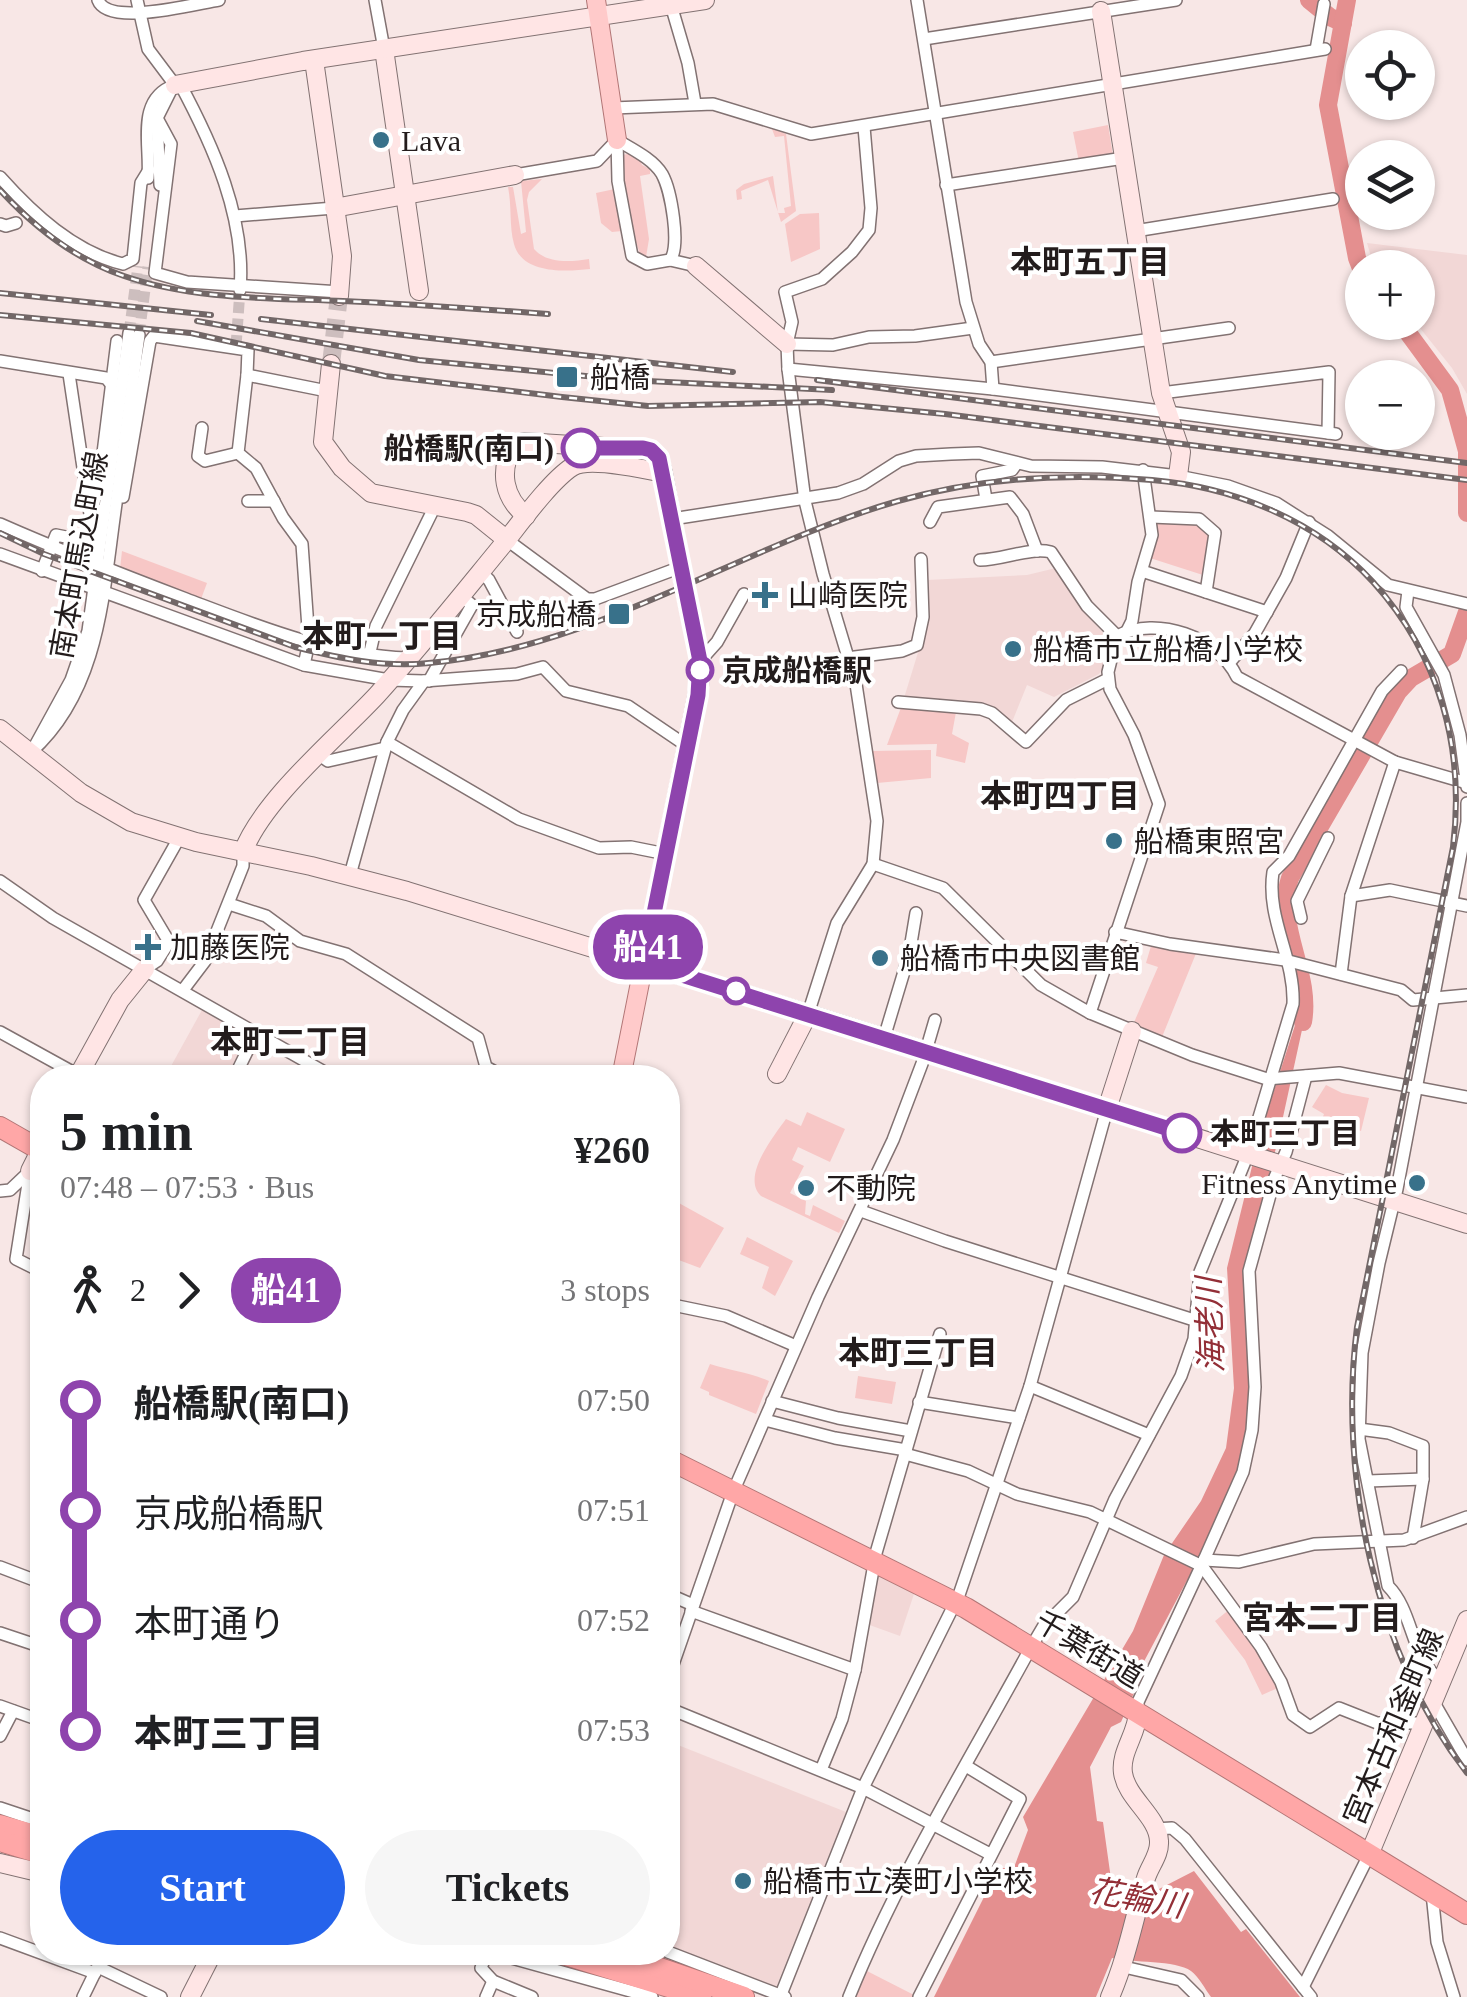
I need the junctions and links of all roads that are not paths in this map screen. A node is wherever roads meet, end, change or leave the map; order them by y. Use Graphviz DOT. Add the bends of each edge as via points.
graph roads {
  1 [pos="98,0"];
  2 [pos="219,0"];
  3 [pos="375,0"];
  4 [pos="705,0"];
  5 [pos="918,0"];
  6 [pos="1176,0"];
  7 [pos="1101,4"];
  8 [pos="138,6"];
  9 [pos="671,6"];
  10 [pos="597,8"];
  11 [pos="1323,9"];
  12 [pos="924,39"];
  13 [pos="384,49"];
  14 [pos="314,60"];
  15 [pos="177,83"];
  16 [pos="1112,83"];
  17 [pos="696,103"];
  18 [pos="612,108"];
  19 [pos="936,115"];
  20 [pos="157,118"];
  21 [pos="864,127"];
  22 [pos="617,140"];
  23 [pos="1124,158"];
  24 [pos="148,170"];
  25 [pos="515,176"];
  26 [pos="0,177"];
  27 [pos="946,186"];
  28 [pos="406,194"];
  29 [pos="1333,199"];
  30 [pos="334,208"];
  31 [pos="236,216"];
  32 [pos="16,223"];
  33 [pos="0,224"];
  34 [pos="1135,231"];
  35 [pos="676,238"];
  36 [pos="670,260"];
  37 [pos="696,266"];
  38 [pos="240,288"];
  39 [pos="419,291"];
  40 [pos="339,294"];
  41 [pos="973,328"];
  42 [pos="1230,328"];
  43 [pos="1152,339"];
  44 [pos="117,341"];
  45 [pos="787,344"];
  46 [pos="0,361"];
  47 [pos="991,362"];
  48 [pos="331,364"];
  49 [pos="788,369"];
  50 [pos="69,374"];
  51 [pos="247,375"];
  52 [pos="111,384"];
  53 [pos="993,390"];
  54 [pos="327,391"];
  55 [pos="1161,394"];
  56 [pos="1168,414"];
  57 [pos="202,428"];
  58 [pos="238,453"];
  59 [pos="1017,463"];
  60 [pos="1143,470"];
  61 [pos="109,473"];
  62 [pos="663,473"];
  63 [pos="1178,476"];
  64 [pos="986,500"];
  65 [pos="248,501"];
  66 [pos="274,501"];
  67 [pos="805,501"];
  68 [pos="434,506"];
  69 [pos="115,507"];
  70 [pos="526,516"];
  71 [pos="1151,517"];
  72 [pos="672,518"];
  73 [pos="930,522"];
  74 [pos="1309,522"];
  75 [pos="0,524"];
  76 [pos="507,540"];
  77 [pos="51,546"];
  78 [pos="1037,551"];
  79 [pos="0,554"];
  80 [pos="921,559"];
  81 [pos="980,560"];
  82 [pos="103,568"];
  83 [pos="42,571"];
  84 [pos="682,571"];
  85 [pos="1142,571"];
  86 [pos="480,572"];
  87 [pos="1408,591"];
  88 [pos="99,592"];
  89 [pos="1206,592"];
  90 [pos="744,594"];
  91 [pos="461,596"];
  92 [pos="1464,603"];
  93 [pos="1267,612"];
  94 [pos="516,632"];
  95 [pos="1122,634"];
  96 [pos="309,642"];
  97 [pos="370,652"];
  98 [pos="408,658"];
  99 [pos="848,658"];
  100 [pos="700,661"];
  101 [pos="1230,662"];
  102 [pos="304,665"];
  103 [pos="1402,671"];
  104 [pos="1108,679"];
  105 [pos="389,680"];
  106 [pos="426,681"];
  107 [pos="898,702"];
  108 [pos="0,729"];
  109 [pos="1356,741"];
  110 [pos="386,745"];
  111 [pos="688,746"];
  112 [pos="882,748"];
  113 [pos="32,752"];
  114 [pos="868,752"];
  115 [pos="318,754"];
  116 [pos="1394,762"];
  117 [pos="1467,785"];
  118 [pos="1467,803"];
  119 [pos="179,838"];
  120 [pos="1328,838"];
  121 [pos="243,852"];
  122 [pos="666,854"];
  123 [pos="873,864"];
  124 [pos="350,875"];
  125 [pos="0,881"];
  126 [pos="1351,896"];
  127 [pos="1452,902"];
  128 [pos="229,904"];
  129 [pos="1467,906"];
  130 [pos="916,913"];
  131 [pos="1301,918"];
  132 [pos="1115,932"];
  133 [pos="1287,961"];
  134 [pos="644,963"];
  135 [pos="146,969"];
  136 [pos="1341,974"];
  137 [pos="184,990"];
  138 [pos="1467,996"];
  139 [pos="1434,999"];
  140 [pos="1090,1013"];
  141 [pos="808,1014"];
  142 [pos="935,1020"];
  143 [pos="1132,1031"];
  144 [pos="0,1032"];
  145 [pos="256,1035"];
  146 [pos="884,1038"];
  147 [pos="925,1051"];
  148 [pos="58,1065"];
  149 [pos="84,1065"];
  150 [pos="241,1065"];
  151 [pos="311,1065"];
  152 [pos="485,1065"];
  153 [pos="624,1065"];
  154 [pos="776,1074"];
  155 [pos="1301,1076"];
  156 [pos="1275,1079"];
  157 [pos="1417,1088"];
  158 [pos="1467,1097"];
  159 [pos="1107,1109"];
  160 [pos="0,1127"];
  161 [pos="30,1143"];
  162 [pos="1250,1154"];
  163 [pos="1278,1163"];
  164 [pos="30,1170"];
  165 [pos="0,1191"];
  166 [pos="1395,1200"];
  167 [pos="861,1211"];
  168 [pos="1467,1224"];
  169 [pos="30,1266"];
  170 [pos="1059,1276"];
  171 [pos="680,1306"];
  172 [pos="1194,1320"];
  173 [pos="940,1334"];
  174 [pos="796,1346"];
  175 [pos="1030,1386"];
  176 [pos="772,1401"];
  177 [pos="919,1402"];
  178 [pos="1019,1418"];
  179 [pos="765,1420"];
  180 [pos="1359,1429"];
  181 [pos="910,1432"];
  182 [pos="1149,1435"];
  183 [pos="905,1452"];
  184 [pos="680,1465"];
  185 [pos="1423,1479"];
  186 [pos="1368,1481"];
  187 [pos="998,1483"];
  188 [pos="733,1492"];
  189 [pos="1107,1518"];
  190 [pos="1467,1518"];
  191 [pos="1413,1538"];
  192 [pos="1378,1542"];
  193 [pos="875,1557"];
  194 [pos="1200,1563"];
  195 [pos="0,1567"];
  196 [pos="30,1578"];
  197 [pos="680,1601"];
  198 [pos="956,1603"];
  199 [pos="692,1608"];
  200 [pos="1467,1620"];
  201 [pos="0,1633"];
  202 [pos="30,1643"];
  203 [pos="680,1644"];
  204 [pos="1030,1648"];
  205 [pos="855,1670"];
  206 [pos="1441,1680"];
  207 [pos="1432,1701"];
  208 [pos="1135,1707"];
  209 [pos="6,1708"];
  210 [pos="680,1713"];
  211 [pos="30,1717"];
  212 [pos="1423,1723"];
  213 [pos="0,1736"];
  214 [pos="1467,1760"];
  215 [pos="966,1766"];
  216 [pos="821,1770"];
  217 [pos="864,1788"];
  218 [pos="0,1808"];
  219 [pos="30,1818"];
  220 [pos="934,1824"];
  221 [pos="0,1825"];
  222 [pos="1155,1828"];
  223 [pos="30,1834"];
  224 [pos="0,1841"];
  225 [pos="30,1850"];
  226 [pos="990,1854"];
  227 [pos="1369,1855"];
  228 [pos="0,1864"];
  229 [pos="30,1870"];
  230 [pos="1432,1894"];
  231 [pos="1467,1914"];
  232 [pos="0,1938"];
  233 [pos="30,1948"];
  234 [pos="680,1957"];
  235 [pos="1122,1964"];
  236 [pos="81,1965"];
  237 [pos="99,1965"];
  238 [pos="207,1965"];
  239 [pos="482,1965"];
  240 [pos="536,1965"];
  241 [pos="598,1965"];
  242 [pos="652,1965"];
  243 [pos="96,1970"];
  244 [pos="493,1982"];
  245 [pos="1307,1992"];
  246 [pos="782,1996"];
  247 [pos="1110,1996"];
  248 [pos="83,1997"];
  249 [pos="160,1997"];
  250 [pos="190,1997"];
  251 [pos="486,1997"];
  252 [pos="532,1997"];
  253 [pos="652,1997"];
  254 [pos="701,1997"];
  255 [pos="744,1997"];
  256 [pos="849,1997"];
  257 [pos="919,1997"];
  258 [pos="1198,1997"];
  259 [pos="1454,1997"];
  1 -- 8 [label="street" via="110,14"];
  2 -- 8 [label="street"];
  3 -- 13 [label="street"];
  4 -- 9 [label="street"];
  5 -- 12 [label="street"];
  6 -- 7 [label="street"];
  7 -- 12 [label="street"];
  7 -- 16 [label="street"];
  8 -- 15 [label="street" via="148,49"];
  9 -- 10 [label="street"];
  9 -- 17 [label="street"];
  10 -- 13 [label="street"];
  10 -- 18 [label="main road"];
  11 -- 16 [label="street" via="1320,49"];
  12 -- 19 [label="street"];
  13 -- 14 [label="street"];
  13 -- 28 [label="street"];
  14 -- 15 [label="street"];
  14 -- 30 [label="street"];
  15 -- 20 [label="street"];
  15 -- 24 [label="street" via="150,107"];
  15 -- 31 [label="street"];
  16 -- 19 [label="street"];
  16 -- 23 [label="street"];
  17 -- 18 [label="street"];
  17 -- 21 [label="street" via="730,107 806,134"];
  18 -- 22 [label="main road"];
  19 -- 21 [label="street"];
  19 -- 27 [label="street"];
  20 -- 24 [label="street" via="160,184 143,266"];
  20 -- 38 [label="street" via="171,144 154,272"];
  21 -- 45 [label="street" via="868,230 822,279 784,292 792,322"];
  22 -- 25 [label="street" via="598,161"];
  22 -- 35 [label="street" via="663,176"];
  22 -- 36 [label="street" via="632,256 647,264"];
  23 -- 27 [label="street"];
  23 -- 34 [label="street"];
  24 -- 26 [label="street" via="132,259 123,264 66,236"];
  25 -- 28 [label="street"];
  27 -- 41 [label="street"];
  28 -- 30 [label="street"];
  28 -- 39 [label="street"];
  29 -- 34 [label="street"];
  30 -- 31 [label="street"];
  30 -- 40 [label="street" via="342,256"];
  31 -- 38 [label="street"];
  32 -- 33 [label="street"];
  34 -- 43 [label="street"];
  35 -- 36 [label="street"];
  35 -- 37 [label="street"];
  36 -- 37 [label="street"];
  37 -- 45 [label="street"];
  38 -- 40 [label="street"];
  41 -- 45 [label="street" via="833,346"];
  41 -- 47 [label="street"];
  42 -- 43 [label="street"];
  43 -- 47 [label="street"];
  43 -- 55 [label="street"];
  44 -- 52 [label="street"];
  45 -- 49 [label="street"];
  46 -- 50 [label="street"];
  47 -- 53 [label="street"];
  48 -- 54 [label="street"];
  49 -- 53 [label="street"];
  49 -- 67 [label="street"];
  50 -- 52 [label="street"];
  50 -- 77 [label="street" via="91,522 86,541 57,534"];
  51 -- 54 [label="street"];
  51 -- 58 [label="street"];
  51 -- 69 [label="street" via="250,353 236,347 154,336 125,492"];
  52 -- 61 [label="street" via="104,453"];
  53 -- 56 [label="street"];
  54 -- 68 [label="street" via="323,442 342,468 371,493"];
  55 -- 56 [label="street"];
  55 -- 56 [label="street" via="1329,372 1332,434"];
  56 -- 63 [label="street" via="1182,452"];
  57 -- 58 [label="street" via="198,456 204,461"];
  58 -- 66 [label="street" via="256,468"];
  59 -- 60 [label="street"];
  59 -- 64 [label="street" via="982,476"];
  59 -- 67 [label="street" via="979,453 916,456 863,484"];
  60 -- 63 [label="street"];
  60 -- 71 [label="street"];
  61 -- 69 [label="street, 南本町馬込町線" via="134,334"];
  61 -- 82 [label="street, 南本町馬込町線"];
  62 -- 70 [label="street" via="575,465"];
  62 -- 70 [label="street" via="656,453 643,448 519,443 508,456 505,488"];
  62 -- 72 [label="street"];
  63 -- 74 [label="street" via="1258,495"];
  64 -- 73 [label="street" via="938,508"];
  64 -- 78 [label="street" via="1010,497"];
  65 -- 66 [label="street"];
  66 -- 96 [label="street" via="302,544"];
  67 -- 72 [label="street"];
  67 -- 99 [label="street"];
  68 -- 76 [label="street" via="476,515"];
  68 -- 97 [label="street"];
  69 -- 82 [label="street, 南本町馬込町線"];
  70 -- 76 [label="street"];
  71 -- 85 [label="street"];
  71 -- 89 [label="street" via="1199,518 1215,533"];
  72 -- 84 [label="street"];
  74 -- 87 [label="street" via="1388,585"];
  74 -- 93 [label="street"];
  75 -- 77 [label="street"];
  76 -- 84 [label="street" via="587,599"];
  76 -- 86 [label="street"];
  77 -- 82 [label="street"];
  77 -- 83 [label="street"];
  78 -- 81 [label="street"];
  78 -- 95 [label="street" via="1051,552 1087,606"];
  79 -- 83 [label="street"];
  80 -- 99 [label="street" via="918,645"];
  82 -- 88 [label="street, 南本町馬込町線"];
  82 -- 96 [label="street"];
  83 -- 88 [label="street"];
  84 -- 100 [label="main road"];
  85 -- 89 [label="street"];
  85 -- 95 [label="street" via="1132,621"];
  86 -- 91 [label="street"];
  86 -- 94 [label="street"];
  87 -- 92 [label="street"];
  87 -- 117 [label="street" via="1406,606 1442,670"];
  88 -- 102 [label="street"];
  88 -- 113 [label="street, 南本町馬込町線" via="82,654"];
  89 -- 93 [label="street"];
  90 -- 100 [label="street"];
  91 -- 98 [label="street"];
  91 -- 106 [label="street" via="472,605"];
  93 -- 101 [label="street"];
  95 -- 101 [label="street" via="1184,632"];
  95 -- 104 [label="street"];
  96 -- 98 [label="street" via="348,654"];
  96 -- 102 [label="street"];
  98 -- 105 [label="street"];
  99 -- 114 [label="street"];
  100 -- 111 [label="main road"];
  101 -- 109 [label="street" via="1237,677"];
  102 -- 105 [label="street"];
  103 -- 109 [label="street" via="1382,691"];
  104 -- 107 [label="street" via="1066,700 1026,742 982,709"];
  104 -- 132 [label="street" via="1159,804"];
  105 -- 106 [label="street"];
  105 -- 115 [label="street"];
  106 -- 110 [label="street"];
  106 -- 111 [label="street" via="544,667 566,691 628,706"];
  108 -- 113 [label="street"];
  109 -- 116 [label="street"];
  109 -- 133 [label="street" via="1273,872 1271,904"];
  110 -- 115 [label="street" via="328,761"];
  110 -- 122 [label="street" via="519,819 599,848"];
  110 -- 124 [label="street"];
  111 -- 122 [label="main road"];
  112 -- 114 [label="street"];
  113 -- 119 [label="street" via="105,809"];
  114 -- 123 [label="street"];
  115 -- 121 [label="street" via="262,818"];
  116 -- 117 [label="street"];
  116 -- 126 [label="street"];
  118 -- 127 [label="street"];
  119 -- 121 [label="street"];
  119 -- 135 [label="street" via="144,900 169,942"];
  120 -- 131 [label="street" via="1298,901"];
  121 -- 124 [label="street"];
  121 -- 128 [label="street"];
  122 -- 134 [label="main road"];
  123 -- 140 [label="street" via="942,888 1032,979"];
  123 -- 141 [label="street" via="837,923"];
  124 -- 134 [label="street"];
  125 -- 135 [label="street"];
  126 -- 127 [label="street" via="1390,890"];
  126 -- 136 [label="street"];
  127 -- 129 [label="street"];
  127 -- 139 [label="street"];
  128 -- 137 [label="street" via="206,961"];
  128 -- 152 [label="street" via="266,916 300,940 346,954 478,1038"];
  130 -- 146 [label="street"];
  132 -- 133 [label="street"];
  132 -- 140 [label="street"];
  133 -- 136 [label="street"];
  133 -- 156 [label="street" via="1293,1004"];
  134 -- 141 [label="street"];
  134 -- 153 [label="main road"];
  135 -- 137 [label="street"];
  135 -- 149 [label="street" via="120,1000"];
  136 -- 139 [label="street" via="1413,1000"];
  137 -- 145 [label="street"];
  138 -- 139 [label="street"];
  139 -- 157 [label="street"];
  140 -- 143 [label="street"];
  141 -- 146 [label="street"];
  141 -- 154 [label="street"];
  142 -- 147 [label="street"];
  143 -- 156 [label="street"];
  143 -- 159 [label="street"];
  144 -- 148 [label="street"];
  145 -- 150 [label="street"];
  145 -- 151 [label="street"];
  146 -- 147 [label="street"];
  147 -- 159 [label="street"];
  147 -- 167 [label="street"];
  155 -- 156 [label="street"];
  155 -- 157 [label="street" via="1340,1073"];
  155 -- 163 [label="street"];
  156 -- 162 [label="street"];
  157 -- 158 [label="street"];
  157 -- 166 [label="street"];
  159 -- 162 [label="street"];
  159 -- 170 [label="street"];
  160 -- 161 [label="highway"];
  162 -- 163 [label="street"];
  162 -- 172 [label="street" via="1205,1256"];
  163 -- 166 [label="street"];
  163 -- 194 [label="street" via="1249,1271 1252,1430 1243,1472"];
  164 -- 165 [label="street"];
  164 -- 169 [label="street" via="16,1259"];
  166 -- 168 [label="street"];
  166 -- 180 [label="street" via="1362,1353"];
  167 -- 170 [label="street"];
  167 -- 174 [label="street"];
  170 -- 172 [label="street"];
  170 -- 175 [label="street"];
  171 -- 174 [label="street" via="726,1316"];
  172 -- 182 [label="street" via="1188,1359"];
  173 -- 177 [label="street"];
  174 -- 176 [label="street"];
  175 -- 178 [label="street"];
  175 -- 182 [label="street"];
  176 -- 179 [label="street"];
  176 -- 181 [label="street"];
  177 -- 178 [label="street"];
  177 -- 181 [label="street"];
  178 -- 187 [label="street"];
  179 -- 183 [label="street"];
  179 -- 188 [label="street"];
  180 -- 185 [label="street" via="1422,1443"];
  180 -- 186 [label="street"];
  181 -- 183 [label="street"];
  182 -- 189 [label="street"];
  183 -- 187 [label="street"];
  183 -- 193 [label="street"];
  184 -- 188 [label="highway, 千葉街道"];
  185 -- 186 [label="street"];
  185 -- 191 [label="street"];
  186 -- 192 [label="street"];
  187 -- 189 [label="street"];
  187 -- 198 [label="street"];
  188 -- 193 [label="highway, 千葉街道"];
  188 -- 199 [label="street"];
  189 -- 194 [label="street"];
  189 -- 204 [label="street" via="1072,1597"];
  190 -- 191 [label="street"];
  191 -- 192 [label="street"];
  192 -- 194 [label="street" via="1314,1544 1239,1562"];
  192 -- 206 [label="street" via="1388,1586 1399,1597 1427,1669"];
  193 -- 198 [label="highway, 千葉街道"];
  193 -- 205 [label="street"];
  194 -- 208 [label="street"];
  194 -- 212 [label="street" via="1261,1647 1293,1715 1310,1727 1339,1708 1377,1723"];
  195 -- 196 [label="street"];
  197 -- 199 [label="street"];
  198 -- 204 [label="highway, 千葉街道"];
  198 -- 217 [label="street"];
  199 -- 203 [label="street"];
  199 -- 205 [label="street"];
  200 -- 206 [label="street, 宮本古和釜町線"];
  201 -- 202 [label="street"];
  204 -- 208 [label="highway, 千葉街道"];
  204 -- 215 [label="street"];
  205 -- 216 [label="street"];
  206 -- 207 [label="street, 宮本古和釜町線"];
  207 -- 212 [label="street, 宮本古和釜町線"];
  207 -- 214 [label="street"];
  208 -- 222 [label="street" via="1137,1726 1123,1768"];
  208 -- 227 [label="highway, 千葉街道"];
  209 -- 211 [label="street"];
  209 -- 213 [label="street"];
  210 -- 216 [label="street"];
  212 -- 227 [label="street, 宮本古和釜町線"];
  215 -- 220 [label="street"];
  215 -- 226 [label="street" via="1020,1799"];
  216 -- 217 [label="street"];
  217 -- 220 [label="street"];
  217 -- 246 [label="street"];
  218 -- 219 [label="street"];
  220 -- 226 [label="street"];
  220 -- 256 [label="street"];
  221 -- 223 [label="highway"];
  222 -- 235 [label="street" via="1158,1851 1141,1872"];
  222 -- 245 [label="street" via="1172,1828 1185,1839"];
  224 -- 225 [label="highway"];
  226 -- 257 [label="street"];
  227 -- 230 [label="highway, 千葉街道"];
  227 -- 245 [label="street"];
  228 -- 229 [label="street"];
  230 -- 231 [label="highway, 千葉街道"];
  230 -- 259 [label="street" via="1437,1942"];
  232 -- 233 [label="street"];
  234 -- 246 [label="street"];
  235 -- 247 [label="street"];
  235 -- 258 [label="street" via="1181,1980"];
  236 -- 243 [label="street"];
  237 -- 243 [label="street"];
  238 -- 250 [label="street"];
  239 -- 244 [label="street"];
  240 -- 253 [label="street"];
  241 -- 254 [label="highway"];
  242 -- 255 [label="highway"];
  243 -- 248 [label="street"];
  243 -- 249 [label="street"];
  244 -- 251 [label="street"];
  244 -- 252 [label="street"];
}
